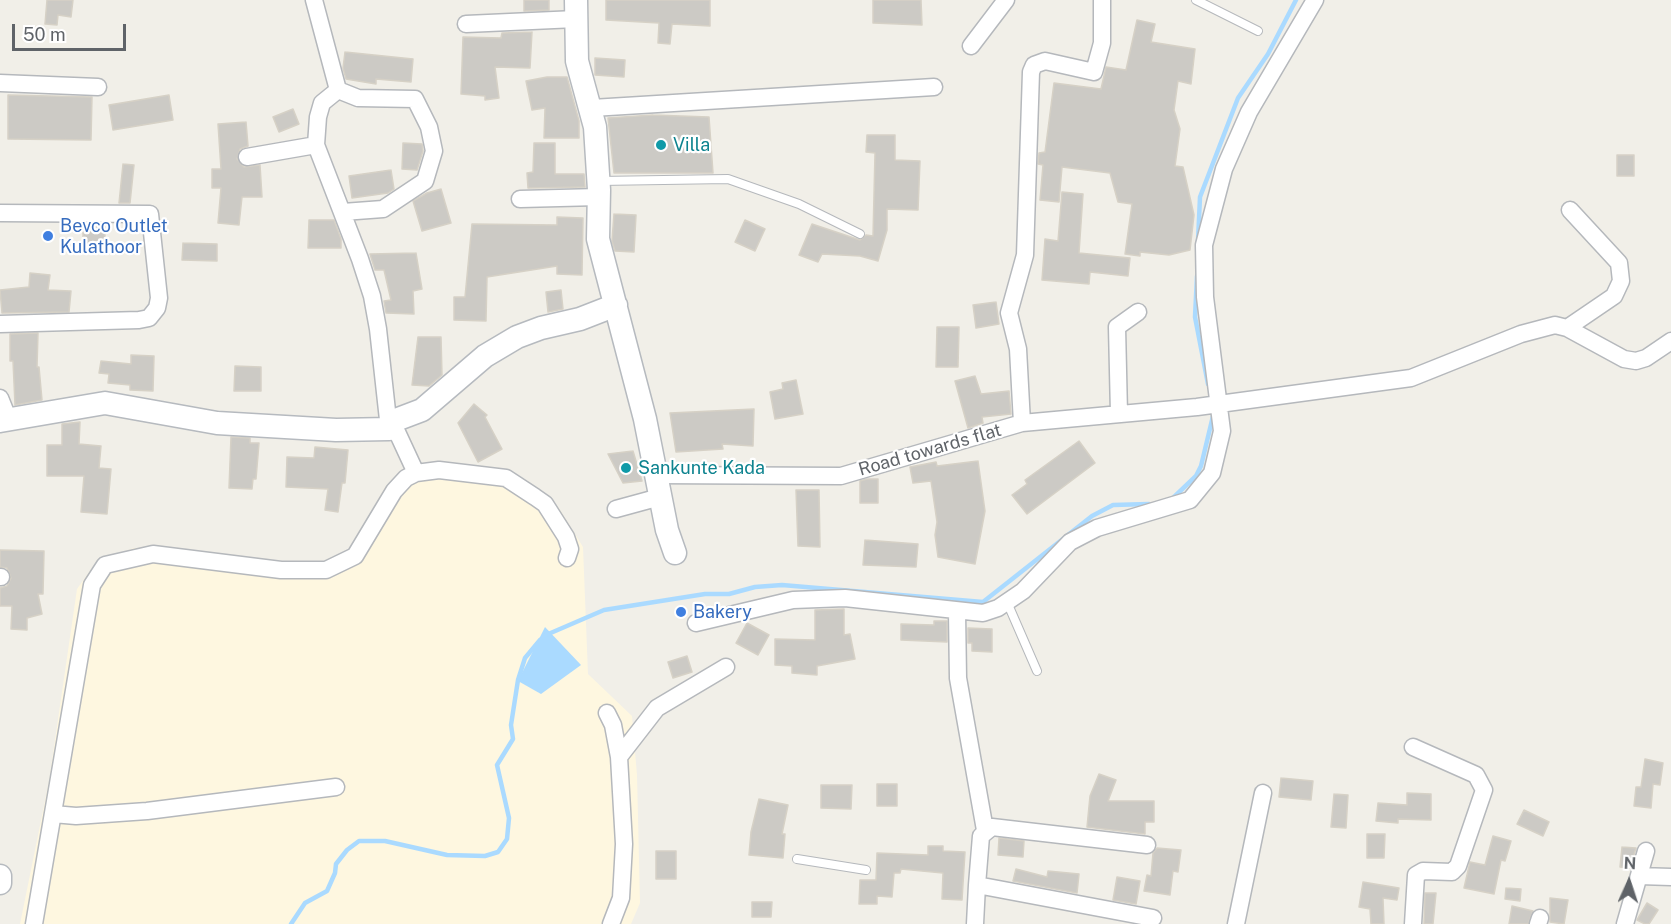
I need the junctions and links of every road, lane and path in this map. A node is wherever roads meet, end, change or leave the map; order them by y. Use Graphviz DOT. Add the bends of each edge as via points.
graph roads {
  1 [pos="314,0"];
  2 [pos="1006,0"];
  3 [pos="1101,0"];
  4 [pos="1196,0"];
  5 [pos="1315,0"];
  6 [pos="576,9"];
  7 [pos="466,24"];
  8 [pos="1258,31"];
  9 [pos="971,46"];
  10 [pos="0,83"];
  11 [pos="99,87"];
  12 [pos="934,87"];
  13 [pos="338,90"];
  14 [pos="592,108"];
  15 [pos="316,145"];
  16 [pos="247,157"];
  17 [pos="598,189"];
  18 [pos="519,199"];
  19 [pos="1570,210"];
  20 [pos="343,212"];
  21 [pos="0,213"];
  22 [pos="860,234"];
  23 [pos="616,305"];
  24 [pos="1137,312"];
  25 [pos="0,324"];
  26 [pos="1567,328"];
  27 [pos="1671,341"];
  28 [pos="1219,404"];
  29 [pos="3,412"];
  30 [pos="1119,414"];
  31 [pos="1023,423"];
  32 [pos="389,429"];
  33 [pos="416,473"];
  34 [pos="655,475"];
  35 [pos="660,497"];
  36 [pos="615,509"];
  37 [pos="675,553"];
  38 [pos="567,558"];
  39 [pos="1006,602"];
  40 [pos="957,612"];
  41 [pos="696,623"];
  42 [pos="726,667"];
  43 [pos="1037,671"];
  44 [pos="607,713"];
  45 [pos="1413,747"];
  46 [pos="619,757"];
  47 [pos="336,787"];
  48 [pos="1263,794"];
  49 [pos="53,814"];
  50 [pos="985,830"];
  51 [pos="1147,845"];
  52 [pos="1646,851"];
  53 [pos="797,859"];
  54 [pos="866,870"];
  55 [pos="0,876"];
  56 [pos="1639,876"];
  57 [pos="1671,877"];
  58 [pos="0,883"];
  59 [pos="976,885"];
  60 [pos="1153,918"];
  61 [pos="34,924"];
  62 [pos="611,924"];
  63 [pos="975,924"];
  64 [pos="1236,924"];
  65 [pos="1413,924"];
  66 [pos="1625,924"];
  1 -- 13 [label="street"];
  2 -- 9 [label="street"];
  3 -- 31 [label="street, Road towards flat" via="1102,42 1094,72 1045,61 1034,65 1031,72 1024,255 1009,313 1018,349"];
  4 -- 8 [label="lane"];
  5 -- 28 [label="street" via="1249,112 1224,169 1204,245 1205,297"];
  6 -- 7 [label="street"];
  6 -- 14 [label="street" via="577,61"];
  10 -- 11 [label="street"];
  12 -- 14 [label="street"];
  13 -- 15 [label="street" via="322,103"];
  13 -- 20 [label="street" via="358,98 415,99 429,126 434,151 425,181 383,209"];
  14 -- 17 [label="street"];
  15 -- 16 [label="street"];
  15 -- 20 [label="street"];
  17 -- 18 [label="street"];
  17 -- 22 [label="lane" via="728,179 799,204"];
  17 -- 23 [label="street" via="598,238"];
  19 -- 26 [label="street" via="1619,263 1621,281 1614,296"];
  20 -- 32 [label="street" via="372,296"];
  21 -- 25 [label="street" via="150,214 159,298 149,318 139,320"];
  23 -- 32 [label="street" via="517,337 484,356 422,410 393,421"];
  23 -- 34 [label="street"];
  24 -- 30 [label="street" via="1118,327"];
  26 -- 27 [label="street" via="1624,359 1636,361"];
  26 -- 28 [label="street" via="1555,325 1521,334 1411,378"];
  28 -- 30 [label="street"];
  28 -- 39 [label="street" via="1221,438 1212,473 1190,500 1097,528 1071,542 1023,591"];
  29 -- 32 [label="street" via="105,403 217,423"];
  30 -- 31 [label="street"];
  31 -- 34 [label="street, Road towards flat" via="841,476"];
  32 -- 33 [label="street" via="397,432"];
  33 -- 38 [label="street" via="451,470 506,478 545,504 566,537 570,549"];
  33 -- 49 [label="street" via="394,491 355,556 326,570 281,570 153,554 105,565 92,585"];
  34 -- 35 [label="street"];
  35 -- 36 [label="street"];
  35 -- 37 [label="street"];
  39 -- 40 [label="street" via="983,613"];
  39 -- 43 [label="lane"];
  40 -- 41 [label="street" via="844,598 793,600"];
  40 -- 50 [label="street" via="958,678"];
  42 -- 46 [label="street" via="657,708"];
  44 -- 46 [label="street"];
  45 -- 65 [label="street" via="1476,775 1484,790 1458,866 1452,872 1423,871 1416,875"];
  46 -- 62 [label="street" via="624,844 621,898"];
  47 -- 49 [label="street" via="147,811"];
  48 -- 64 [label="street"];
  49 -- 61 [label="street"];
  50 -- 51 [label="street" via="1000,826"];
  50 -- 59 [label="street"];
  52 -- 56 [label="street"];
  53 -- 54 [label="lane"];
  55 -- 58 [label="street"];
  56 -- 57 [label="street"];
  56 -- 66 [label="street"];
  59 -- 60 [label="street"];
  59 -- 63 [label="street"];
}
